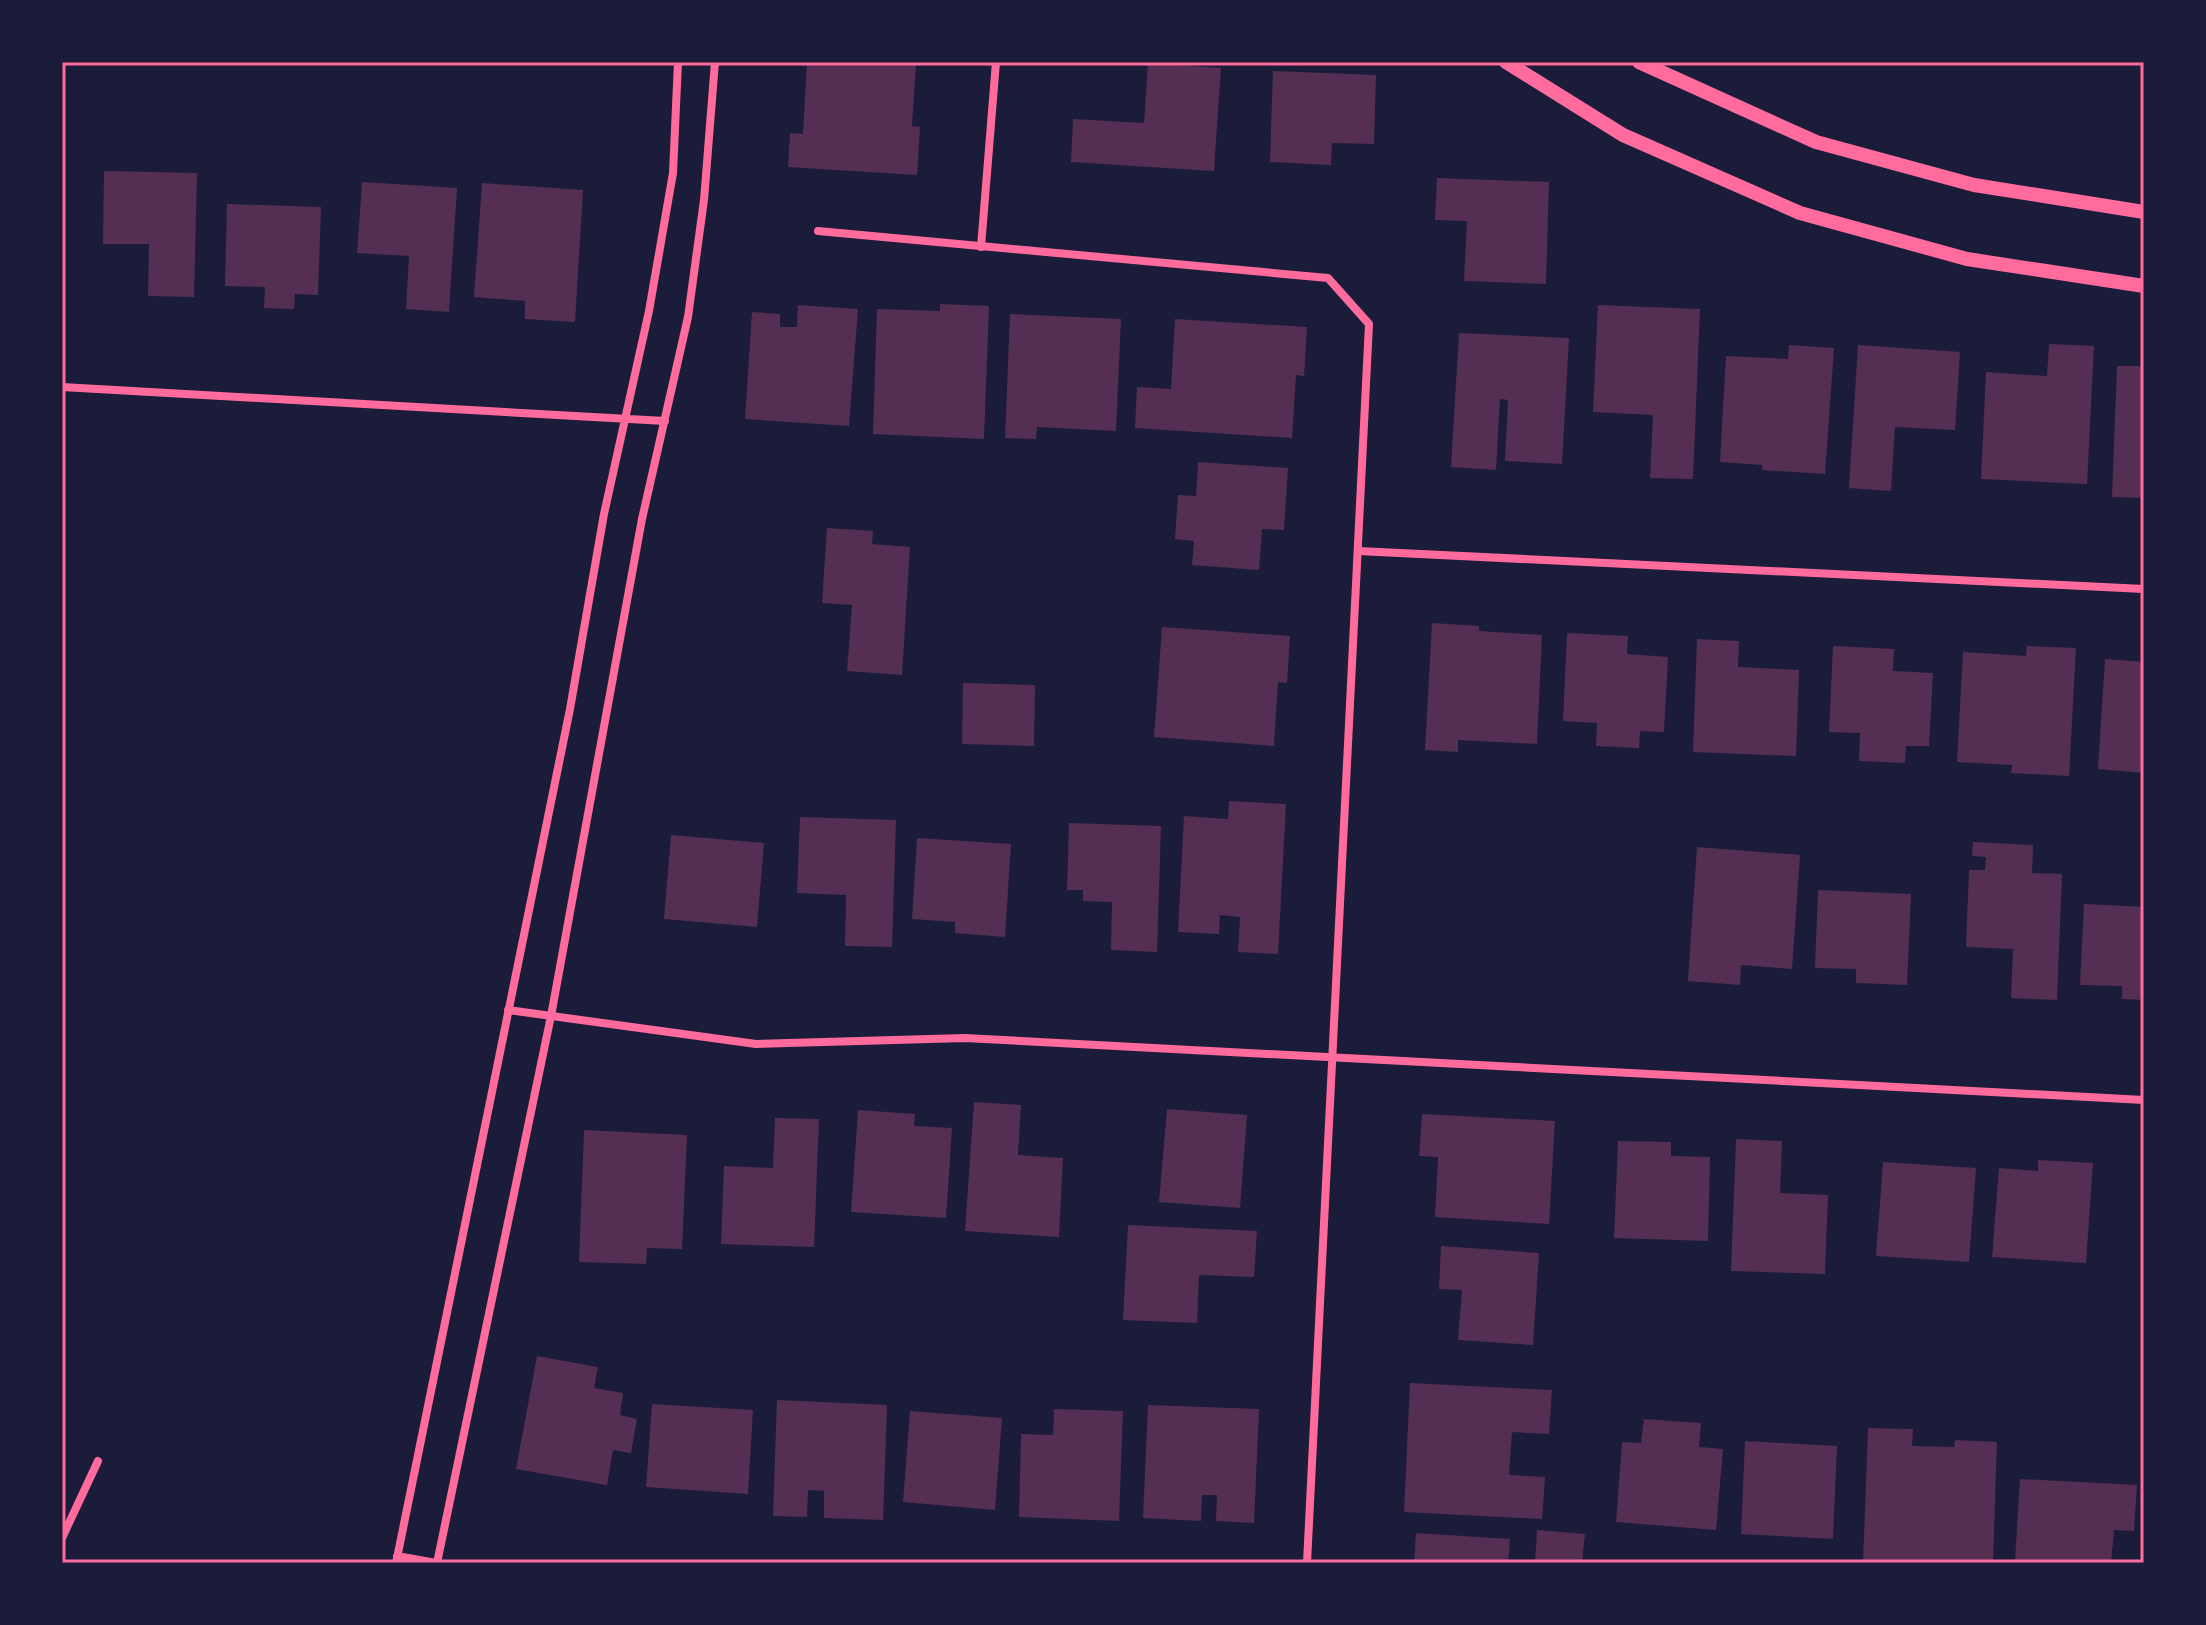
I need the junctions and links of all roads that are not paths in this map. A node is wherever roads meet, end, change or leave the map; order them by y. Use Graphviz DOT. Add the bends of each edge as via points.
graph roads {
  1 [pos="678,62"];
  2 [pos="715,62"];
  3 [pos="996,62"];
  4 [pos="1506,62"];
  5 [pos="1639,62"];
  6 [pos="2144,212"];
  7 [pos="818,231"];
  8 [pos="981,247"];
  9 [pos="2144,286"];
  10 [pos="62,387"];
  11 [pos="626,417"];
  12 [pos="665,421"];
  13 [pos="1358,551"];
  14 [pos="2144,589"];
  15 [pos="508,1010"];
  16 [pos="551,1016"];
  17 [pos="1332,1057"];
  18 [pos="2144,1100"];
  19 [pos="98,1461"];
  20 [pos="62,1538"];
  21 [pos="396,1560"];
  22 [pos="436,1563"];
  23 [pos="1307,1563"];
  1 -- 11 [label="street" via="673,173"];
  2 -- 12 [label="street" via="688,317"];
  3 -- 8 [label="street"];
  4 -- 9 [label="street" via="1623,135 1800,213 1967,259"];
  5 -- 6 [label="street" via="1816,142 1974,185"];
  7 -- 8 [label="street"];
  8 -- 13 [label="street" via="1328,278 1369,324"];
  10 -- 11 [label="street"];
  11 -- 12 [label="street"];
  11 -- 15 [label="street"];
  12 -- 16 [label="street" via="642,519"];
  13 -- 14 [label="street"];
  13 -- 17 [label="street"];
  15 -- 16 [label="street"];
  15 -- 21 [label="street"];
  16 -- 17 [label="street" via="756,1044 965,1038"];
  16 -- 22 [label="street"];
  17 -- 18 [label="street"];
  17 -- 23 [label="street"];
  19 -- 20 [label="street"];
  21 -- 22 [label="street"];
}
